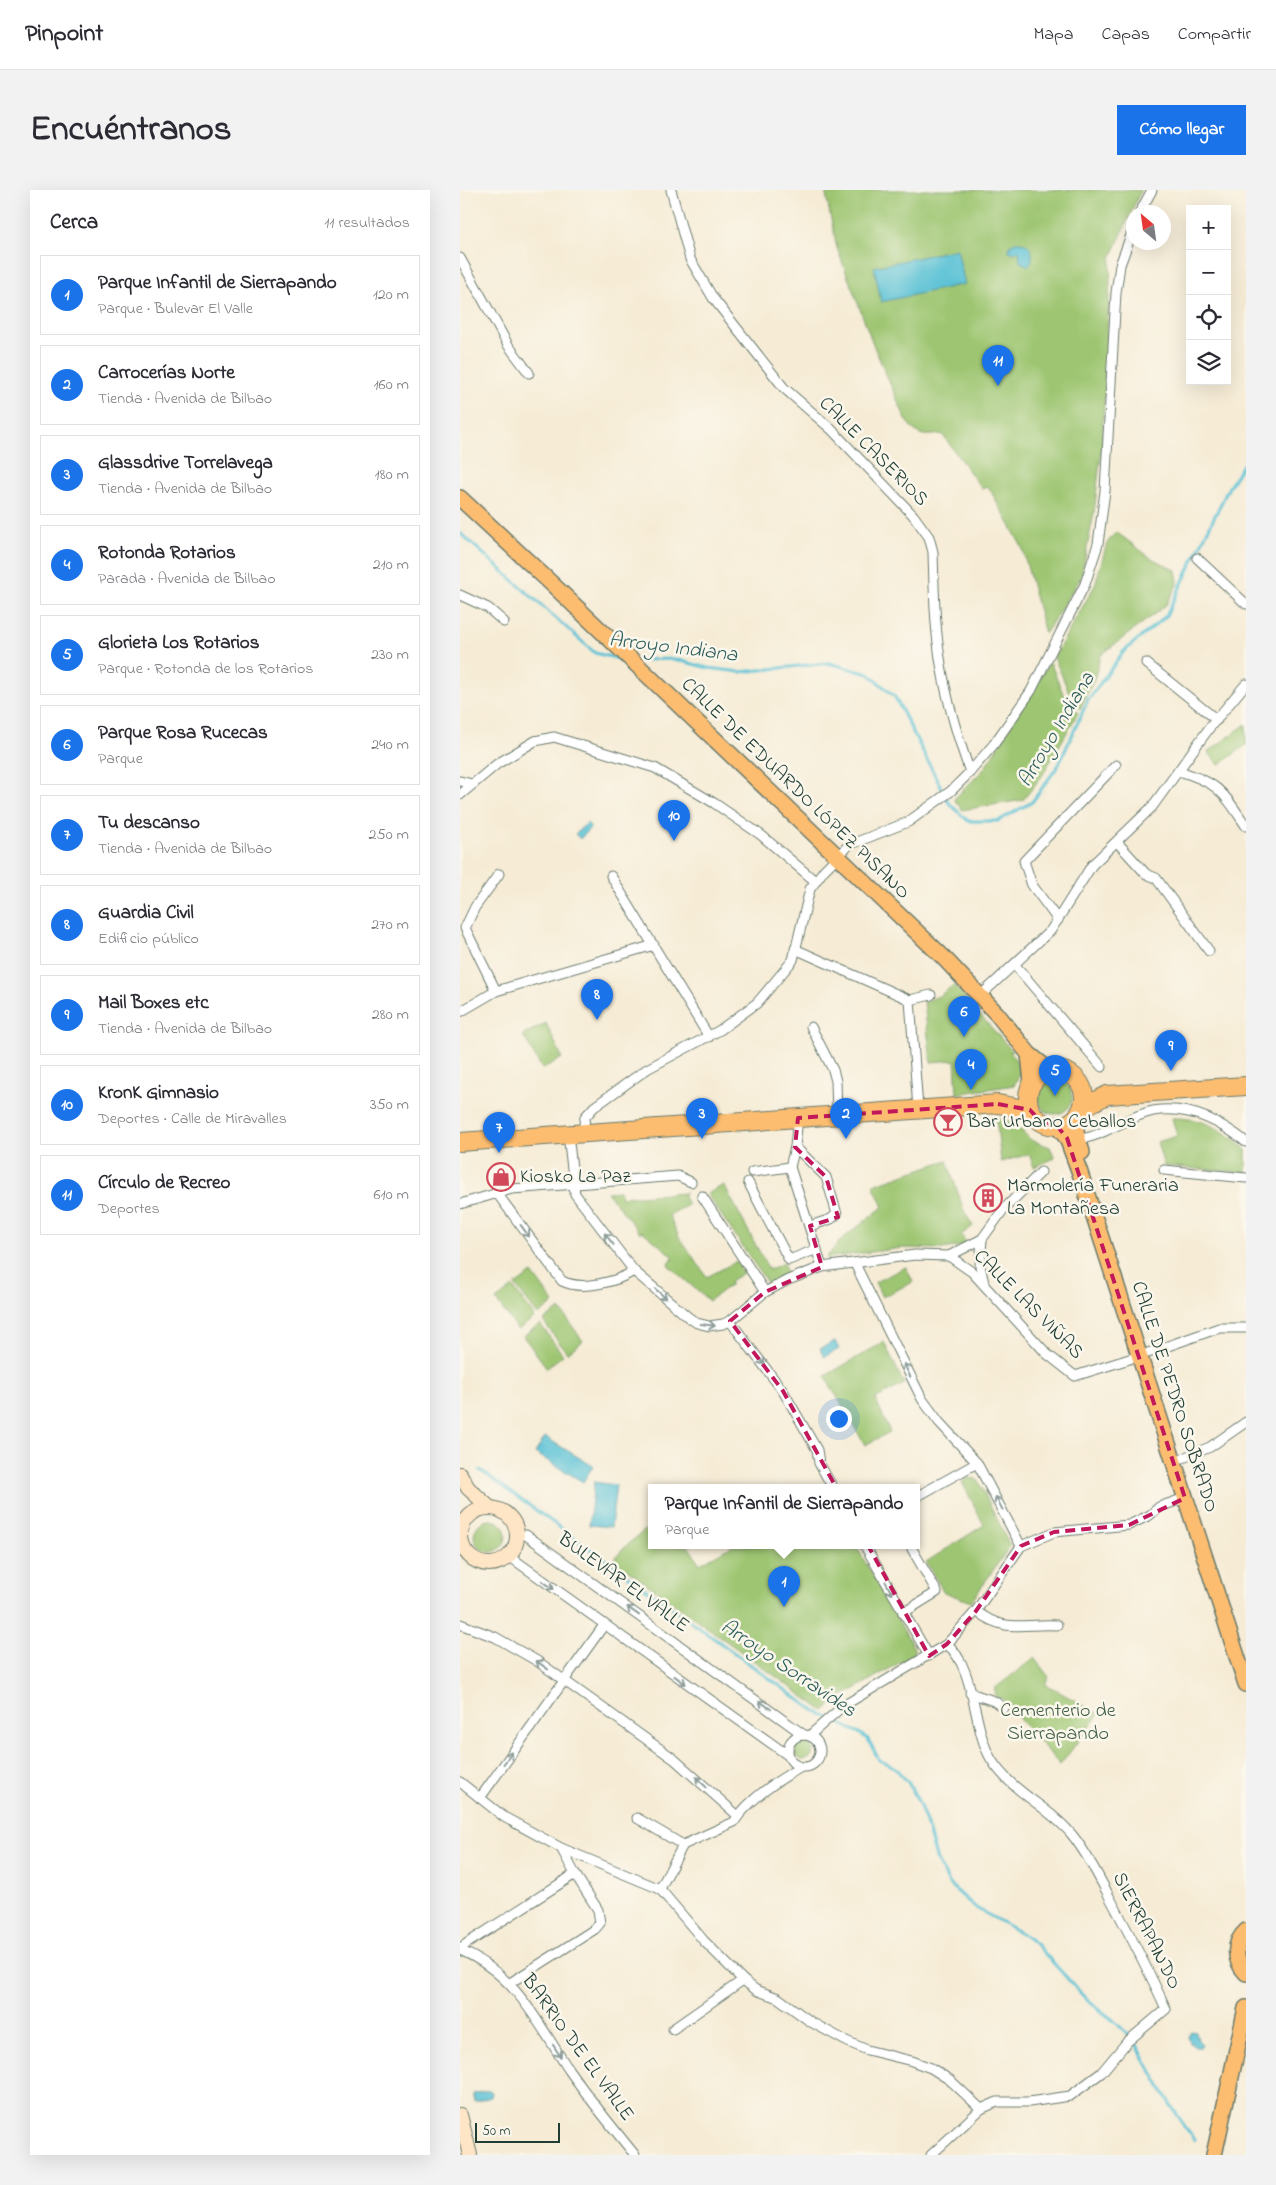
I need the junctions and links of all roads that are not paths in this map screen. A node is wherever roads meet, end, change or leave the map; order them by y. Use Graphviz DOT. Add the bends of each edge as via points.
graph roads {
  1 [pos="671,190"];
  2 [pos="1152,190"];
  3 [pos="1144,205"];
  4 [pos="1126,248"];
  5 [pos="460,258"];
  6 [pos="529,374"];
  7 [pos="462,504"];
  8 [pos="1197,558"];
  9 [pos="460,595"];
  10 [pos="1245,602"];
  11 [pos="504,622"];
  12 [pos="1146,663"];
  13 [pos="1246,684"];
  14 [pos="1217,720"];
  15 [pos="1116,765"];
  16 [pos="1179,771"];
  17 [pos="970,772"];
  18 [pos="460,781"];
  19 [pos="472,784"];
  20 [pos="460,795"];
  21 [pos="1246,826"];
  22 [pos="1117,842"];
  23 [pos="836,857"];
  24 [pos="499,874"];
  25 [pos="611,876"];
  26 [pos="815,881"];
  27 [pos="1058,920"];
  28 [pos="654,945"];
  29 [pos="796,949"];
  30 [pos="1209,951"];
  31 [pos="1015,965"];
  32 [pos="496,991"];
  33 [pos="931,995"];
  34 [pos="980,996"];
  35 [pos="910,1000"];
  36 [pos="460,1012"];
  37 [pos="811,1027"];
  38 [pos="709,1037"];
  39 [pos="1029,1054"];
  40 [pos="1102,1067"];
  41 [pos="1049,1070"];
  42 [pos="1030,1086"];
  43 [pos="1081,1086"];
  44 [pos="1246,1086"];
  45 [pos="1107,1095"];
  46 [pos="998,1104"];
  47 [pos="918,1109"];
  48 [pos="1030,1110"];
  49 [pos="1080,1112"];
  50 [pos="837,1115"];
  51 [pos="798,1118"];
  52 [pos="1057,1126"];
  53 [pos="575,1134"];
  54 [pos="1077,1138"];
  55 [pos="460,1142"];
  56 [pos="1246,1142"];
  57 [pos="795,1147"];
  58 [pos="790,1167"];
  59 [pos="1164,1170"];
  60 [pos="752,1172"];
  61 [pos="1041,1172"];
  62 [pos="1246,1178"];
  63 [pos="692,1182"];
  64 [pos="748,1182"];
  65 [pos="572,1184"];
  66 [pos="496,1192"];
  67 [pos="702,1196"];
  68 [pos="460,1204"];
  69 [pos="810,1226"];
  70 [pos="982,1239"];
  71 [pos="817,1249"];
  72 [pos="950,1256"];
  73 [pos="855,1264"];
  74 [pos="822,1267"];
  75 [pos="634,1271"];
  76 [pos="985,1285"];
  77 [pos="765,1292"];
  78 [pos="730,1321"];
  79 [pos="1246,1328"];
  80 [pos="1144,1355"];
  81 [pos="1246,1422"];
  82 [pos="1182,1458"];
  83 [pos="977,1463"];
  84 [pos="460,1474"];
  85 [pos="831,1484"];
  86 [pos="468,1488"];
  87 [pos="920,1495"];
  88 [pos="1185,1498"];
  89 [pos="490,1508"];
  90 [pos="472,1513"];
  91 [pos="517,1535"];
  92 [pos="460,1538"];
  93 [pos="1022,1546"];
  94 [pos="867,1549"];
  95 [pos="912,1549"];
  96 [pos="464,1555"];
  97 [pos="509,1556"];
  98 [pos="976,1611"];
  99 [pos="903,1614"];
  100 [pos="460,1624"];
  101 [pos="604,1625"];
  102 [pos="1057,1625"];
  103 [pos="947,1644"];
  104 [pos="1246,1655"];
  105 [pos="929,1656"];
  106 [pos="563,1681"];
  107 [pos="1246,1684"];
  108 [pos="970,1693"];
  109 [pos="1004,1708"];
  110 [pos="822,1726"];
  111 [pos="807,1735"];
  112 [pos="819,1744"];
  113 [pos="790,1758"];
  114 [pos="801,1767"];
  115 [pos="782,1779"];
  116 [pos="460,1782"];
  117 [pos="480,1798"];
  118 [pos="737,1815"];
  119 [pos="637,1818"];
  120 [pos="683,1845"];
  121 [pos="561,1848"];
  122 [pos="575,1874"];
  123 [pos="660,1889"];
  124 [pos="1246,1931"];
  125 [pos="460,1949"];
  126 [pos="1246,1973"];
  127 [pos="742,1980"];
  128 [pos="510,1983"];
  129 [pos="1246,2008"];
  130 [pos="673,2030"];
  131 [pos="1246,2050"];
  132 [pos="981,2109"];
  133 [pos="460,2115"];
  134 [pos="470,2155"];
  135 [pos="635,2155"];
  136 [pos="931,2155"];
  137 [pos="1214,2155"];
  138 [pos="1224,2155"];
  1 -- 17 [label="street, CALLE CASERIOS" via="690,259 713,298 784,388 864,462 929,537 933,552 937,641 943,681"];
  2 -- 3 [label="street"];
  4 -- 17 [label="street" via="1116,293 1103,516 1094,562 1031,691"];
  5 -- 6 [label="street" via="508,345"];
  7 -- 23 [label="main road, CALLE DE EDUARDO LÓPEZ PISANO" via="623,652"];
  8 -- 10 [label="street"];
  9 -- 11 [label="street" via="488,608"];
  12 -- 14 [label="street"];
  13 -- 14 [label="street"];
  14 -- 16 [label="street"];
  15 -- 27 [label="street" via="1024,860 1032,885"];
  16 -- 21 [label="street" via="1216,786"];
  16 -- 22 [label="street" via="1152,807"];
  17 -- 23 [label="street" via="908,822 849,845"];
  18 -- 19 [label="street"];
  19 -- 20 [label="street"];
  19 -- 26 [label="street" via="535,741 554,737 655,768 761,836"];
  22 -- 27 [label="street" via="1082,878"];
  22 -- 30 [label="street" via="1146,874 1156,878"];
  23 -- 26 [label="street"];
  23 -- 34 [label="main road, CALLE DE EDUARDO LÓPEZ PISANO"];
  24 -- 32 [label="street" via="479,901 465,928"];
  25 -- 28 [label="street"];
  26 -- 29 [label="street" via="804,906"];
  27 -- 31 [label="street"];
  28 -- 32 [label="street"];
  28 -- 38 [label="street"];
  29 -- 35 [label="street"];
  29 -- 38 [label="street" via="786,970 757,1003"];
  31 -- 34 [label="street"];
  31 -- 40 [label="street"];
  32 -- 36 [label="street"];
  33 -- 35 [label="street"];
  34 -- 39 [label="main road, CALLE DE EDUARDO LÓPEZ PISANO"];
  35 -- 47 [label="street"];
  37 -- 50 [label="street" via="833,1070"];
  38 -- 53 [label="street" via="647,1069 594,1107"];
  39 -- 41 [label="main road, CALLE DE EDUARDO LÓPEZ PISANO"];
  39 -- 42 [label="main road"];
  41 -- 42 [label="highway"];
  41 -- 43 [label="highway" via="1068,1072"];
  42 -- 46 [label="highway"];
  42 -- 48 [label="highway"];
  43 -- 45 [label="highway"];
  43 -- 49 [label="highway" via="1084,1101"];
  44 -- 45 [label="highway"];
  45 -- 49 [label="highway"];
  46 -- 47 [label="highway"];
  46 -- 48 [label="highway"];
  47 -- 50 [label="highway"];
  48 -- 52 [label="highway" via="1041,1122"];
  49 -- 52 [label="highway" via="1072,1121"];
  49 -- 54 [label="main road, CALLE DE PEDRO SOBRADO"];
  50 -- 51 [label="highway"];
  51 -- 53 [label="highway"];
  51 -- 57 [label="street"];
  52 -- 80 [label="main road, CALLE DE PEDRO SOBRADO" via="1067,1138"];
  53 -- 55 [label="highway"];
  53 -- 65 [label="street"];
  54 -- 56 [label="street" via="1088,1138 1140,1115 1163,1110 1209,1118"];
  54 -- 80 [label="main road, CALLE DE PEDRO SOBRADO" via="1116,1250"];
  57 -- 58 [label="street"];
  57 -- 69 [label="street" via="826,1176 837,1214"];
  58 -- 60 [label="street"];
  58 -- 69 [label="street"];
  59 -- 62 [label="street"];
  61 -- 70 [label="street" via="1003,1210"];
  63 -- 65 [label="street" via="678,1176"];
  64 -- 71 [label="street" via="789,1260"];
  65 -- 66 [label="street"];
  75 -- 65 [label="street, one-way" via="575,1194"];
  66 -- 68 [label="street"];
  66 -- 75 [label="street, one-way" via="562,1281 577,1286 624,1278"];
  67 -- 77 [label="street"];
  69 -- 71 [label="street"];
  70 -- 72 [label="street"];
  70 -- 76 [label="street" via="980,1266"];
  71 -- 74 [label="street"];
  72 -- 73 [label="street" via="915,1254"];
  72 -- 76 [label="street, CALLE LAS VIÑAS" via="964,1264"];
  73 -- 74 [label="street"];
  83 -- 73 [label="street, one-way" via="922,1399"];
  74 -- 77 [label="street"];
  75 -- 78 [label="street, one-way" via="697,1323 716,1326"];
  76 -- 80 [label="street, CALLE LAS VIÑAS" via="1047,1354 1075,1376"];
  77 -- 78 [label="street"];
  78 -- 85 [label="street, one-way" via="783,1391 817,1450 819,1463"];
  79 -- 80 [label="street" via="1220,1328"];
  80 -- 82 [label="main road, CALLE DE PEDRO SOBRADO"];
  80 -- 88 [label="main road, CALLE DE PEDRO SOBRADO"];
  81 -- 82 [label="street" via="1210,1447"];
  82 -- 104 [label="main road, CALLE DE PEDRO SOBRADO"];
  83 -- 87 [label="street"];
  93 -- 83 [label="street, one-way"];
  84 -- 86 [label="main road"];
  86 -- 89 [label="main road"];
  86 -- 90 [label="main road"];
  88 -- 93 [label="street" via="1160,1507 1129,1525 1054,1532"];
  88 -- 107 [label="main road, CALLE DE PEDRO SOBRADO"];
  89 -- 90 [label="main road"];
  89 -- 91 [label="main road" via="498,1509 512,1519"];
  90 -- 92 [label="main road"];
  91 -- 97 [label="main road" via="514,1550"];
  111 -- 91 [label="street, BULEVAR EL VALLE, one-way" via="532,1539"];
  92 -- 96 [label="main road"];
  93 -- 98 [label="street"];
  94 -- 99 [label="street, one-way"];
  95 -- 99 [label="street" via="937,1592"];
  96 -- 97 [label="main road" via="488,1564 503,1561"];
  97 -- 101 [label="street, one-way"];
  98 -- 102 [label="street" via="993,1622 1029,1627"];
  98 -- 103 [label="street"];
  99 -- 105 [label="street"];
  106 -- 100 [label="street, one-way" via="509,1644"];
  101 -- 106 [label="street"];
  101 -- 113 [label="street, one-way"];
  103 -- 105 [label="street"];
  103 -- 108 [label="street, SIERRAPANDO" via="960,1658"];
  105 -- 110 [label="street" via="837,1710"];
  117 -- 106 [label="street, one-way"];
  118 -- 106 [label="street, one-way" via="674,1759"];
  108 -- 109 [label="street"];
  108 -- 132 [label="street, SIERRAPANDO" via="991,1758 1004,1777 1057,1819 1074,1837 1098,1875 1166,2009 1127,2042 1101,2073 1070,2096 1029,2102 997,2102"];
  110 -- 111 [label="street"];
  110 -- 112 [label="street"];
  111 -- 112 [label="street, BULEVAR EL VALLE"];
  111 -- 113 [label="street" via="791,1742"];
  112 -- 114 [label="street" via="821,1753 817,1761 810,1767"];
  113 -- 114 [label="street"];
  113 -- 115 [label="street"];
  114 -- 115 [label="street"];
  115 -- 118 [label="street"];
  116 -- 117 [label="street"];
  117 -- 121 [label="street" via="504,1816"];
  118 -- 120 [label="street" via="734,1822"];
  119 -- 120 [label="street"];
  120 -- 123 [label="street"];
  121 -- 122 [label="street"];
  121 -- 123 [label="street"];
  122 -- 125 [label="street"];
  122 -- 128 [label="street" via="598,1910 600,1923 596,1929"];
  123 -- 127 [label="street"];
  124 -- 126 [label="main road" via="1236,1948 1240,1965"];
  125 -- 128 [label="street, BARRIO DE EL VALLE"];
  127 -- 130 [label="street"];
  127 -- 132 [label="street" via="756,1990 778,1998 811,2022 846,2041 931,2068 950,2080"];
  128 -- 135 [label="street, BARRIO DE EL VALLE, one-way" via="590,2099"];
  129 -- 137 [label="main road"];
  131 -- 138 [label="main road"];
  132 -- 136 [label="street"];
  133 -- 134 [label="main road"];
}
